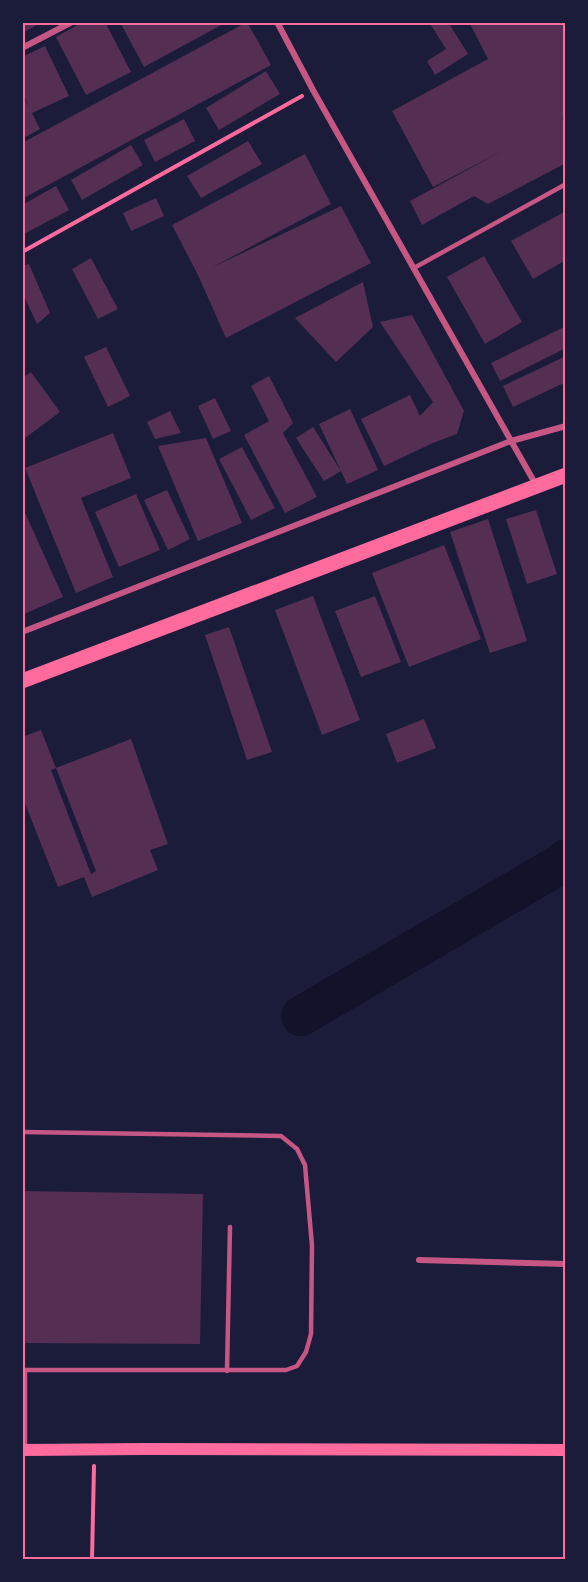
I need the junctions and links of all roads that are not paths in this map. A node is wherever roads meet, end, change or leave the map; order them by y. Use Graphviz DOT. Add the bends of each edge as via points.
graph roads {
  1 [pos="72,22"];
  2 [pos="278,22"];
  3 [pos="22,48"];
  4 [pos="566,184"];
  5 [pos="414,268"];
  6 [pos="566,426"];
  7 [pos="512,441"];
  8 [pos="566,474"];
  9 [pos="536,485"];
  10 [pos="22,632"];
  11 [pos="22,681"];
  12 [pos="22,1132"];
  13 [pos="230,1227"];
  14 [pos="419,1260"];
  15 [pos="566,1264"];
  16 [pos="24,1370"];
  17 [pos="227,1371"];
  18 [pos="24,1450"];
  19 [pos="566,1450"];
  1 -- 3 [label="street"];
  2 -- 5 [label="street" via="312,90"];
  4 -- 5 [label="lane"];
  5 -- 7 [label="street"];
  6 -- 7 [label="street"];
  7 -- 9 [label="street"];
  7 -- 10 [label="street"];
  8 -- 9 [label="main road"];
  9 -- 11 [label="main road"];
  12 -- 17 [label="lane" via="281,1137 297,1149 305,1165 312,1246 311,1334 306,1352 297,1366 286,1371"];
  13 -- 17 [label="lane"];
  14 -- 15 [label="street"];
  16 -- 17 [label="lane"];
  16 -- 18 [label="lane"];
  18 -- 19 [label="main road"];
}
